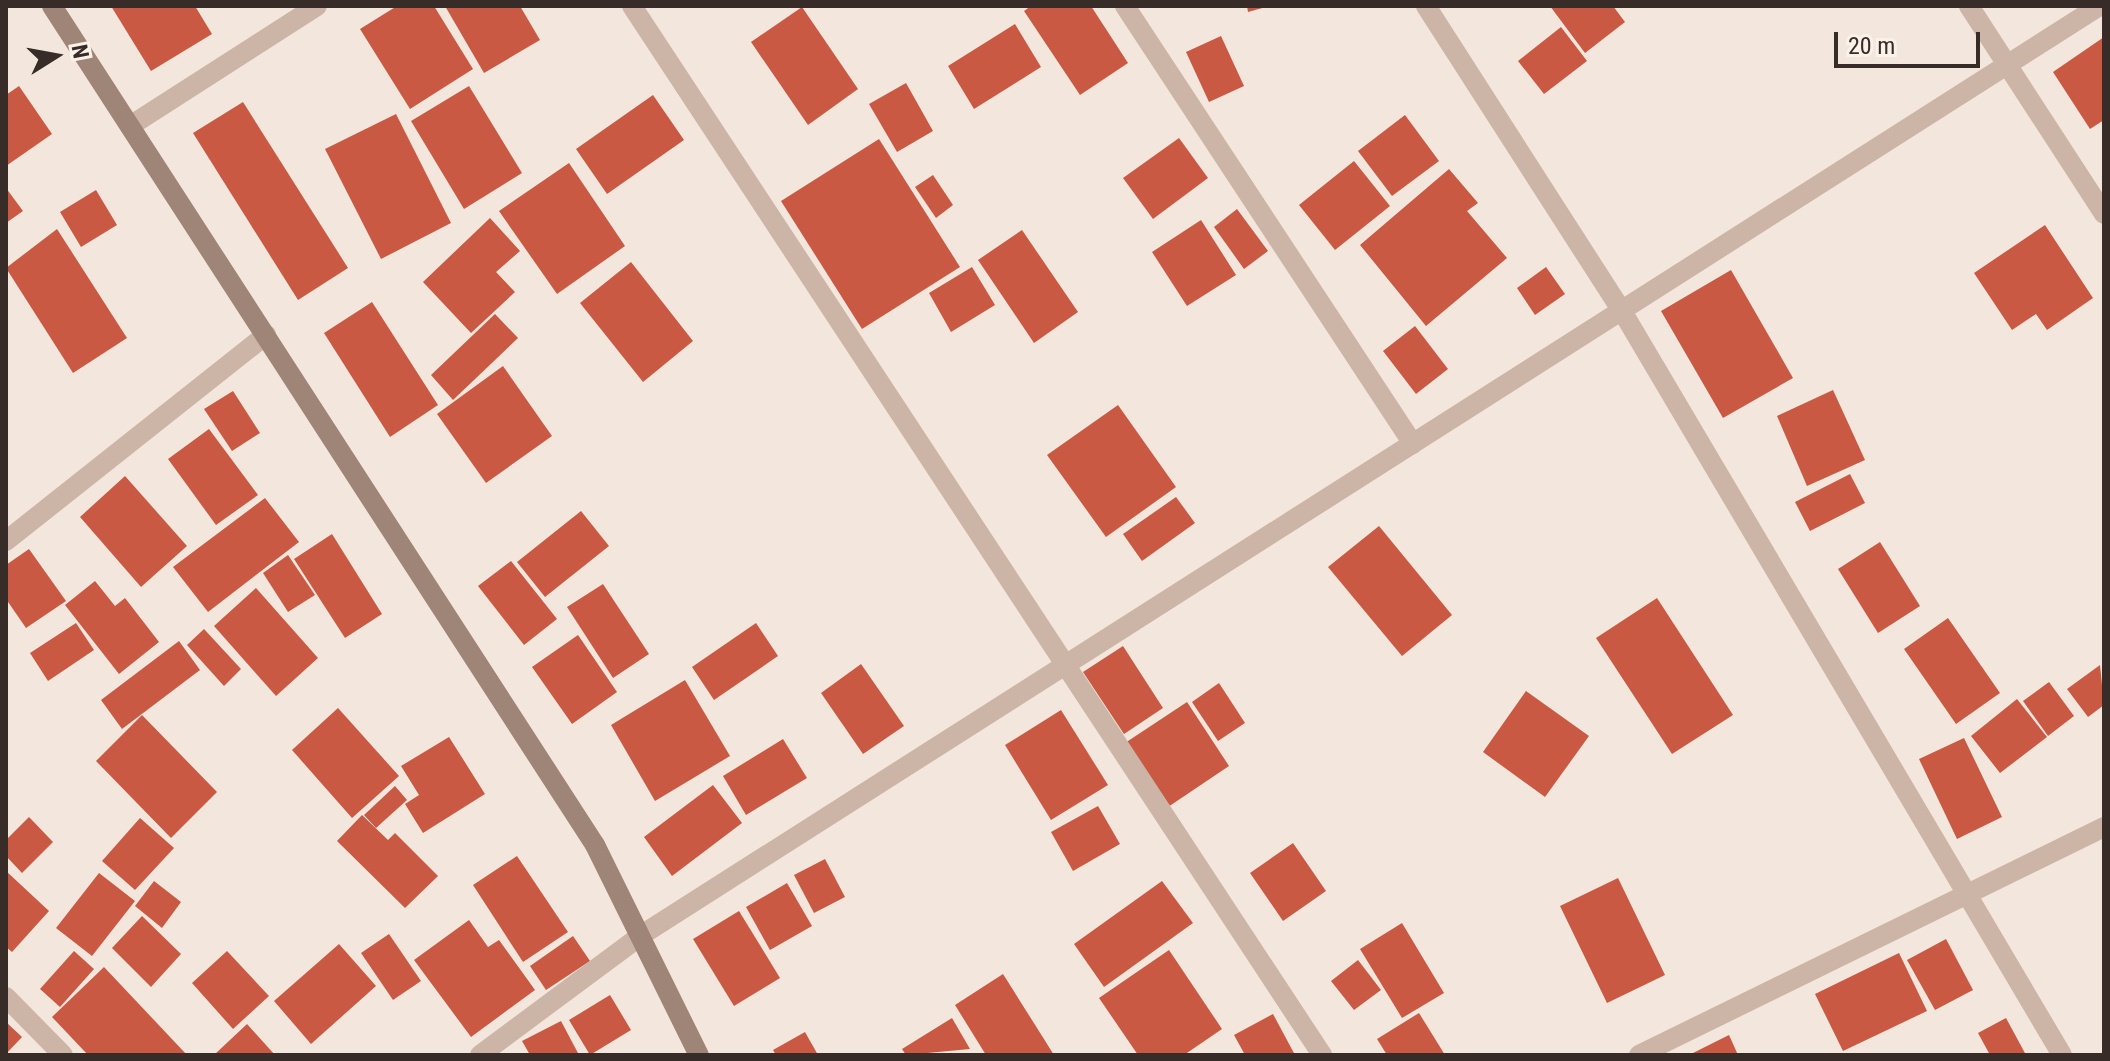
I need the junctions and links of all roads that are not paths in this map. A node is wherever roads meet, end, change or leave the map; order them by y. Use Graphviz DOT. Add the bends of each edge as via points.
graph roads {
  1 [pos="52,6"];
  2 [pos="317,6"];
  3 [pos="632,6"];
  4 [pos="1125,6"];
  5 [pos="1426,6"];
  6 [pos="1969,6"];
  7 [pos="2099,6"];
  8 [pos="2007,65"];
  9 [pos="130,126"];
  10 [pos="2104,214"];
  11 [pos="1622,311"];
  12 [pos="266,335"];
  13 [pos="1413,444"];
  14 [pos="6,541"];
  15 [pos="1062,668"];
  16 [pos="2104,827"];
  17 [pos="1969,888"];
  18 [pos="640,936"];
  19 [pos="6,997"];
  20 [pos="63,1055"];
  21 [pos="480,1055"];
  22 [pos="699,1055"];
  23 [pos="1322,1055"];
  24 [pos="1639,1055"];
  25 [pos="2062,1055"];
  1 -- 9 [label="main road"];
  2 -- 9 [label="street"];
  3 -- 15 [label="street"];
  4 -- 13 [label="street"];
  5 -- 11 [label="street"];
  6 -- 8 [label="street"];
  7 -- 8 [label="street"];
  8 -- 10 [label="street"];
  8 -- 11 [label="street"];
  9 -- 12 [label="main road"];
  11 -- 13 [label="street"];
  11 -- 17 [label="street"];
  12 -- 14 [label="street"];
  12 -- 18 [label="main road" via="595,845"];
  13 -- 15 [label="street"];
  15 -- 18 [label="street"];
  15 -- 23 [label="street"];
  16 -- 17 [label="street"];
  17 -- 24 [label="street"];
  17 -- 25 [label="street"];
  18 -- 21 [label="street"];
  18 -- 22 [label="main road"];
  19 -- 20 [label="street"];
}
